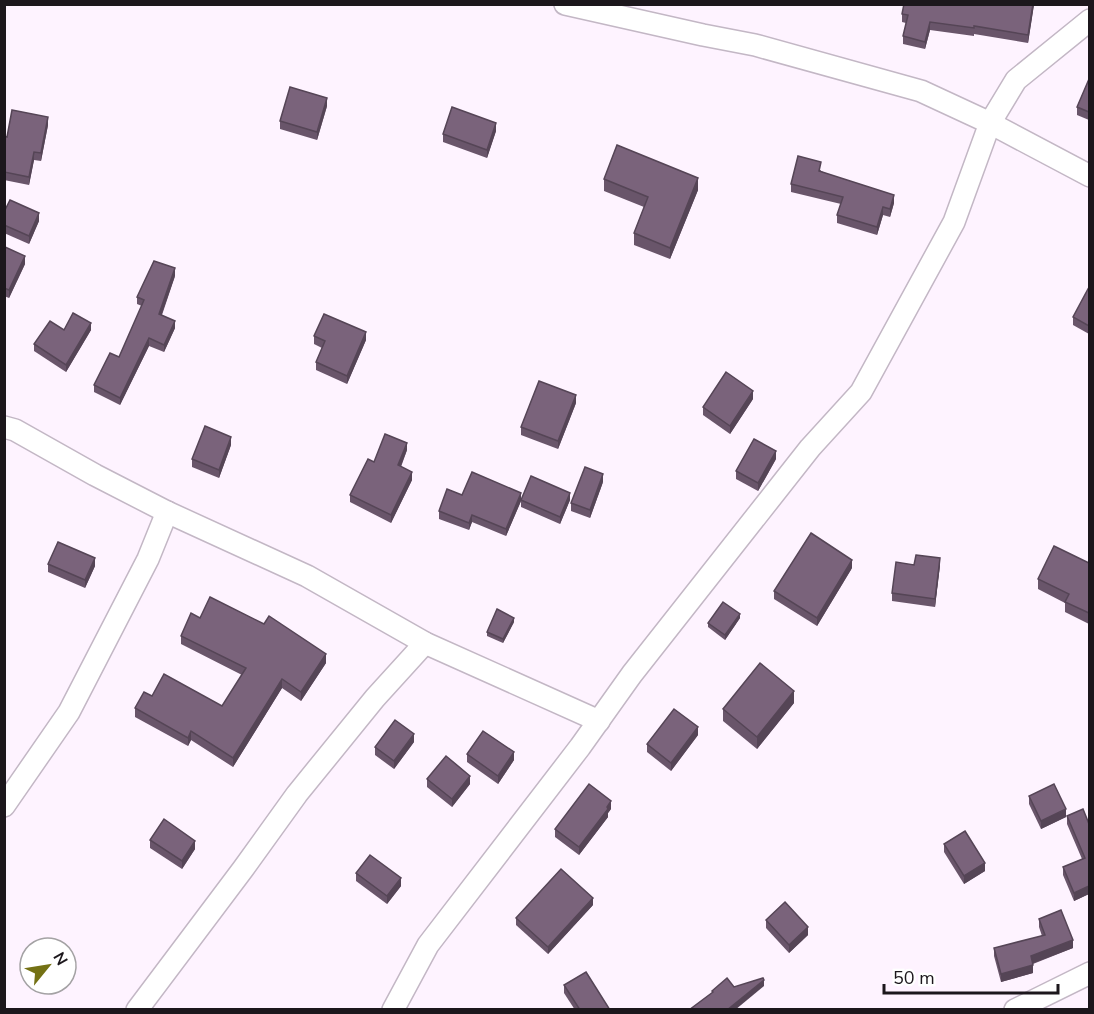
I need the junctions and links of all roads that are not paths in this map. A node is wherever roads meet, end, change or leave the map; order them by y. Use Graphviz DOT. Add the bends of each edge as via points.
graph roads {
  1 [pos="565,4"];
  2 [pos="1089,20"];
  3 [pos="990,123"];
  4 [pos="1089,176"];
  5 [pos="4,427"];
  6 [pos="167,512"];
  7 [pos="425,643"];
  8 [pos="599,721"];
  9 [pos="4,806"];
  10 [pos="1089,974"];
  11 [pos="137,1010"];
  12 [pos="393,1010"];
  13 [pos="1015,1010"];
  1 -- 3 [label="street" via="797,56 921,91"];
  2 -- 3 [label="street" via="1017,80"];
  3 -- 4 [label="street"];
  3 -- 8 [label="street" via="954,222 861,392 810,448"];
  5 -- 6 [label="street"];
  6 -- 7 [label="street" via="307,576"];
  6 -- 9 [label="street" via="148,559 69,712"];
  7 -- 8 [label="street"];
  7 -- 11 [label="street" via="297,794"];
  8 -- 12 [label="street" via="428,945"];
  10 -- 13 [label="street"];
}
